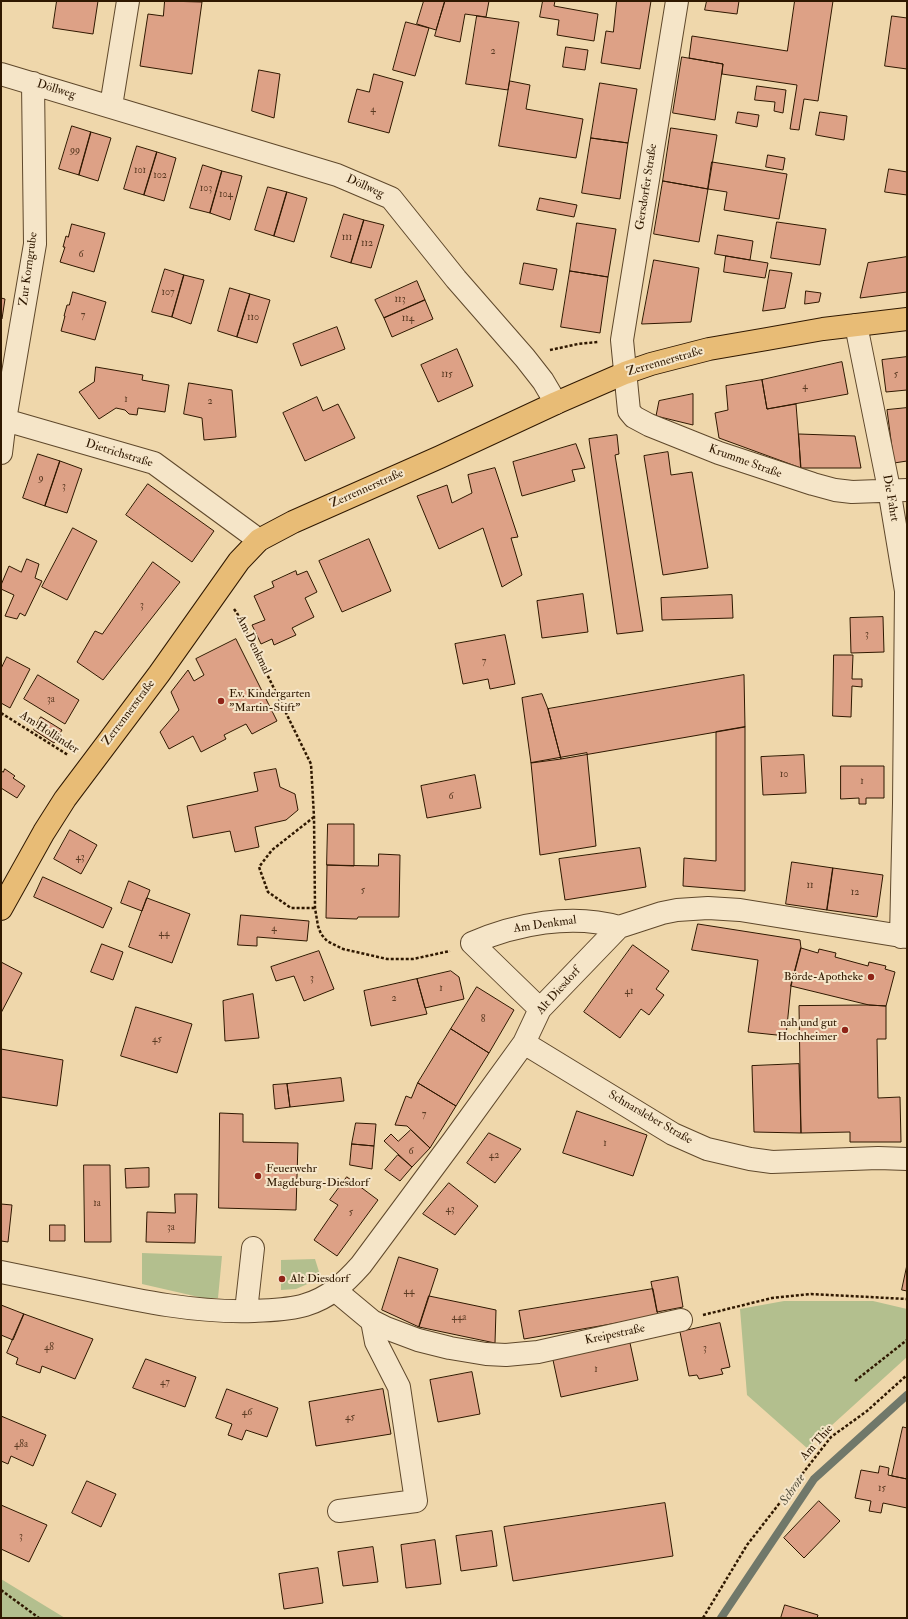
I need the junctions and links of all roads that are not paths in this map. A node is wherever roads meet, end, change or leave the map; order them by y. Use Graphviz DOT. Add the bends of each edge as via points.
graph roads {
  1 [pos="128,1"];
  2 [pos="677,1"];
  3 [pos="1,74"];
  4 [pos="33,83"];
  5 [pos="111,106"];
  6 [pos="907,319"];
  7 [pos="856,325"];
  8 [pos="624,373"];
  9 [pos="556,403"];
  10 [pos="5,420"];
  11 [pos="1,453"];
  12 [pos="898,490"];
  13 [pos="259,540"];
  14 [pos="1,908"];
  15 [pos="619,927"];
  16 [pos="904,937"];
  17 [pos="540,1009"];
  18 [pos="524,1044"];
  19 [pos="907,1159"];
  20 [pos="253,1248"];
  21 [pos="1,1272"];
  22 [pos="336,1291"];
  23 [pos="246,1311"];
  24 [pos="372,1320"];
  25 [pos="682,1320"];
  26 [pos="339,1511"];
  1 -- 5 [label="street"];
  2 -- 8 [label="street, Gersdorfer Straße" via="622,340"];
  3 -- 4 [label="street, Döllweg"];
  4 -- 5 [label="street, Döllweg"];
  4 -- 10 [label="street, Zur Korngrube" via="35,244"];
  5 -- 9 [label="street, Döllweg" via="337,175 391,198 456,279 525,358"];
  6 -- 7 [label="main road, Zerrennerstraße"];
  7 -- 8 [label="main road, Zerrennerstraße" via="709,350"];
  7 -- 12 [label="street, Die Fahrt"];
  8 -- 9 [label="main road, Zerrennerstraße"];
  8 -- 12 [label="street, Krumme Straße" via="629,411 634,417 649,425 719,453 814,484 852,492"];
  9 -- 13 [label="main road, Zerrennerstraße" via="293,522"];
  10 -- 11 [label="street, Zur Korngrube"];
  10 -- 13 [label="street, Dietrichstraße" via="154,463"];
  12 -- 16 [label="street, Die Fahrt" via="906,591"];
  13 -- 14 [label="main road, Zerrennerstraße" via="239,561 159,674 87,768 44,832"];
  15 -- 16 [label="street, Alt Diesdorf" via="662,913 708,908 740,910"];
  15 -- 17 [label="street, Alt Diesdorf"];
  15 -- 17 [label="street, Am Denkmal" via="591,920 562,920 504,932 472,943"];
  17 -- 18 [label="street, Alt Diesdorf"];
  18 -- 19 [label="street, Schnarsleber Straße" via="673,1134 707,1149 750,1160 772,1162"];
  18 -- 22 [label="street, Alt Diesdorf" via="361,1265"];
  20 -- 23 [label="street"];
  21 -- 23 [label="street, Alt Diesdorf" via="164,1305"];
  22 -- 23 [label="street, Alt Diesdorf" via="317,1301 294,1308"];
  22 -- 24 [label="street, Kreipestraße"];
  24 -- 25 [label="street, Kreipestraße" via="402,1335 431,1343 468,1352 506,1355 538,1352"];
  24 -- 26 [label="street" via="376,1342 399,1387 416,1501"];
}
